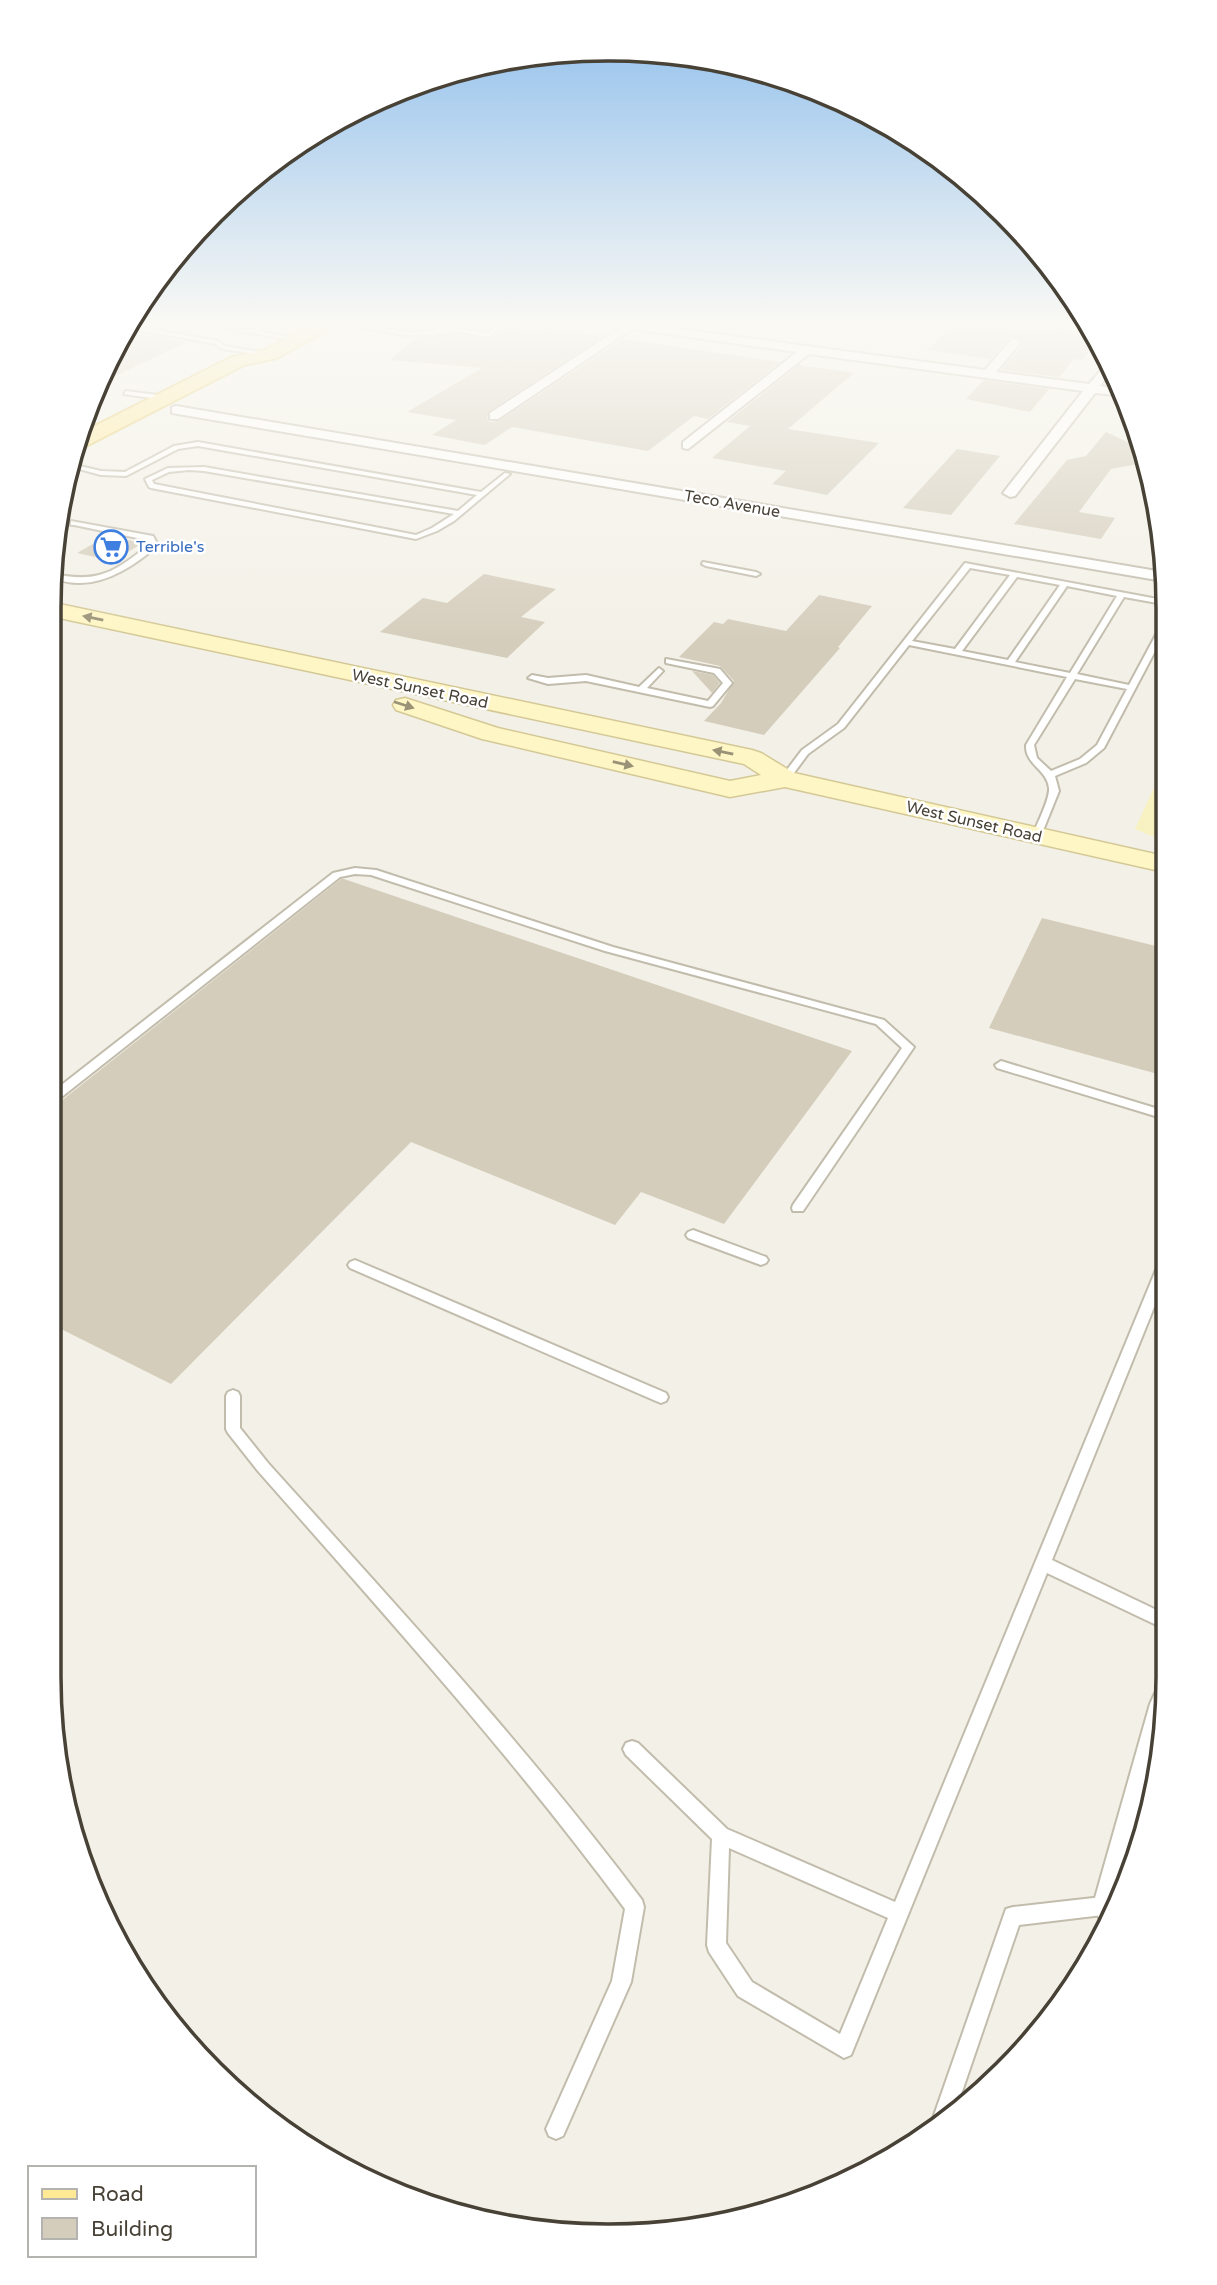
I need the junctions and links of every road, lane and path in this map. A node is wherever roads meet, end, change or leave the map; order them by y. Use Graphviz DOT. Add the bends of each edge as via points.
graph roads {
  1 [pos="107,431"];
  2 [pos="127,431"];
  3 [pos="323,431"];
  4 [pos="706,431"];
  5 [pos="1058,431"];
  6 [pos="88,438"];
  7 [pos="688,445"];
  8 [pos="83,458"];
  9 [pos="80,468"];
  10 [pos="507,474"];
  11 [pos="482,494"];
  12 [pos="1010,494"];
  13 [pos="459,513"];
  14 [pos="74,523"];
  15 [pos="706,564"];
  16 [pos="756,574"];
  17 [pos="1015,574"];
  18 [pos="1155,576"];
  19 [pos="62,578"];
  20 [pos="1065,583"];
  21 [pos="1122,594"];
  22 [pos="1156,601"];
  23 [pos="61,611"];
  24 [pos="61,629"];
  25 [pos="906,642"];
  26 [pos="1156,642"];
  27 [pos="957,652"];
  28 [pos="670,661"];
  29 [pos="1010,663"];
  30 [pos="659,671"];
  31 [pos="1072,676"];
  32 [pos="533,678"];
  33 [pos="1132,688"];
  34 [pos="640,689"];
  35 [pos="1050,775"];
  36 [pos="785,779"];
  37 [pos="1037,836"];
  38 [pos="1156,862"];
  39 [pos="1000,1065"];
  40 [pos="61,1091"];
  41 [pos="1156,1112"];
  42 [pos="798,1208"];
  43 [pos="693,1235"];
  44 [pos="761,1260"];
  45 [pos="355,1265"];
  46 [pos="1156,1289"];
  47 [pos="233,1396"];
  48 [pos="661,1397"];
  49 [pos="1042,1563"];
  50 [pos="1156,1618"];
  51 [pos="632,1749"];
  52 [pos="721,1835"];
  53 [pos="1104,1909"];
  54 [pos="898,1913"];
  55 [pos="947,2107"];
  56 [pos="556,2129"];
  1 -- 6 [label="main road"];
  2 -- 8 [label="main road"];
  3 -- 18 [label="street, Teco Avenue"];
  4 -- 7 [label="street"];
  5 -- 12 [label="street"];
  9 -- 11 [label="lane" via="126,474 176,447 198,444"];
  10 -- 11 [label="lane"];
  11 -- 13 [label="lane"];
  13 -- 13 [label="lane" via="435,532 416,537 151,486 148,479 181,467 204,469"];
  14 -- 19 [label="lane" via="150,538 155,545 89,581"];
  15 -- 16 [label="lane"];
  17 -- 20 [label="lane"];
  17 -- 25 [label="lane" via="968,565"];
  17 -- 27 [label="lane"];
  20 -- 21 [label="lane"];
  20 -- 29 [label="lane"];
  21 -- 22 [label="lane"];
  21 -- 31 [label="lane"];
  36 -- 23 [label="main road, West Sunset Road, one-way" via="752,758"];
  24 -- 36 [label="main road, West Sunset Road, one-way" via="354,688 491,734 730,789"];
  25 -- 27 [label="lane"];
  25 -- 36 [label="lane" via="841,726 805,752"];
  26 -- 33 [label="lane"];
  27 -- 29 [label="lane"];
  28 -- 34 [label="lane" via="717,671 728,683 710,704"];
  29 -- 31 [label="lane"];
  30 -- 34 [label="lane"];
  31 -- 33 [label="lane"];
  31 -- 35 [label="lane" via="1030,745 1033,761"];
  32 -- 34 [label="lane" via="586,678"];
  33 -- 35 [label="lane" via="1101,746 1083,761"];
  35 -- 37 [label="lane" via="1054,791"];
  36 -- 37 [label="main road, West Sunset Road"];
  37 -- 38 [label="main road, West Sunset Road"];
  39 -- 41 [label="lane"];
  40 -- 42 [label="lane" via="337,874 372,872 609,949 880,1023 908,1047"];
  43 -- 44 [label="lane"];
  45 -- 48 [label="lane"];
  46 -- 49 [label="lane"];
  47 -- 56 [label="lane" via="233,1429 458,1686 635,1907 621,1982"];
  49 -- 50 [label="lane"];
  49 -- 54 [label="lane"];
  51 -- 52 [label="lane"];
  52 -- 54 [label="lane"];
  52 -- 54 [label="lane" via="716,1945 745,1989 844,2048"];
  53 -- 55 [label="lane" via="1013,1916"];
}
